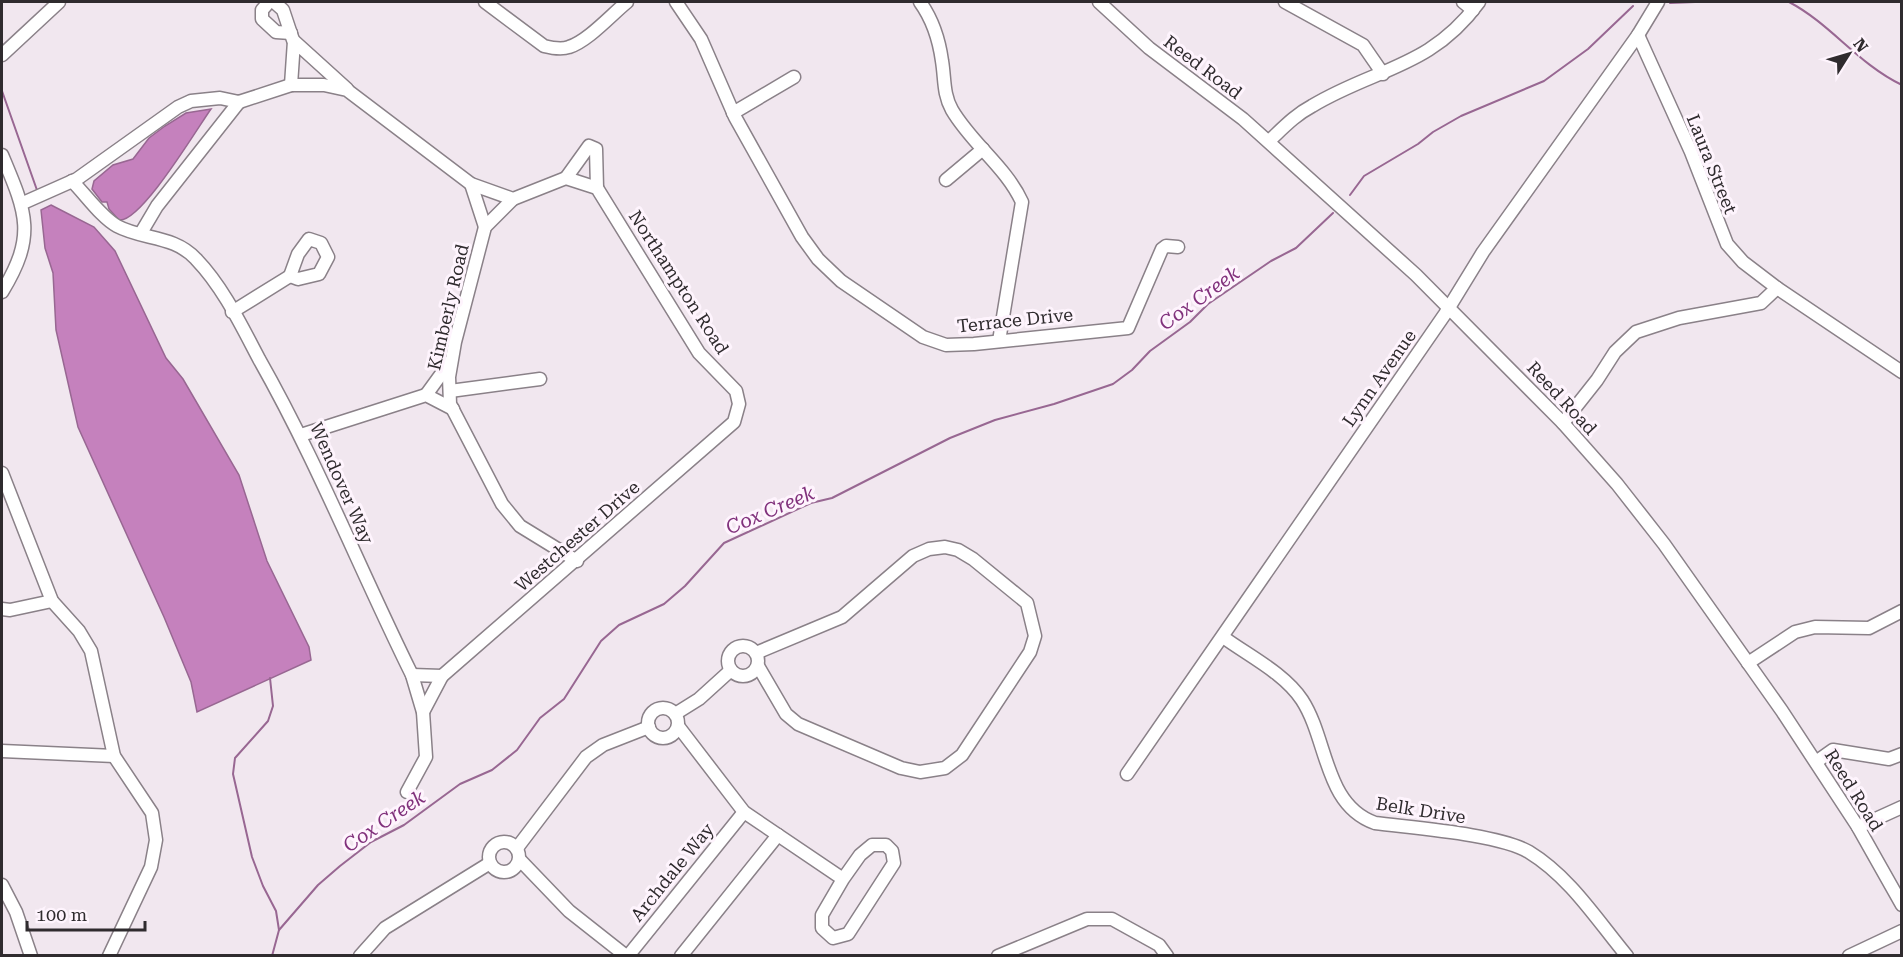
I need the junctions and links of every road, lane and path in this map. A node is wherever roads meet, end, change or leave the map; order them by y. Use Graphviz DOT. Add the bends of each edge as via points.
graph roads {
  1 [pos="59,2"];
  2 [pos="269,2"];
  3 [pos="274,2"];
  4 [pos="485,2"];
  5 [pos="627,2"];
  6 [pos="676,2"];
  7 [pos="920,2"];
  8 [pos="1100,2"];
  9 [pos="1285,2"];
  10 [pos="1659,2"];
  11 [pos="1472,4"];
  12 [pos="1638,35"];
  13 [pos="292,37"];
  14 [pos="2,55"];
  15 [pos="1383,74"];
  16 [pos="794,77"];
  17 [pos="291,85"];
  18 [pos="347,90"];
  19 [pos="239,102"];
  20 [pos="733,113"];
  21 [pos="1269,141"];
  22 [pos="983,149"];
  23 [pos="2,155"];
  24 [pos="566,178"];
  25 [pos="946,180"];
  26 [pos="72,181"];
  27 [pos="471,184"];
  28 [pos="597,188"];
  29 [pos="513,199"];
  30 [pos="27,201"];
  31 [pos="485,227"];
  32 [pos="141,233"];
  33 [pos="1178,247"];
  34 [pos="290,276"];
  35 [pos="1778,288"];
  36 [pos="2,292"];
  37 [pos="1449,306"];
  38 [pos="232,312"];
  39 [pos="999,341"];
  40 [pos="452,360"];
  41 [pos="1902,372"];
  42 [pos="540,379"];
  43 [pos="450,391"];
  44 [pos="736,391"];
  45 [pos="426,395"];
  46 [pos="453,409"];
  47 [pos="1563,423"];
  48 [pos="301,435"];
  49 [pos="2,473"];
  50 [pos="577,561"];
  51 [pos="52,601"];
  52 [pos="2,609"];
  53 [pos="1902,611"];
  54 [pos="1223,637"];
  55 [pos="757,660"];
  56 [pos="1748,663"];
  57 [pos="731,670"];
  58 [pos="412,675"];
  59 [pos="442,676"];
  60 [pos="423,712"];
  61 [pos="677,720"];
  62 [pos="649,728"];
  63 [pos="2,751"];
  64 [pos="1902,754"];
  65 [pos="114,756"];
  66 [pos="1816,762"];
  67 [pos="1127,774"];
  68 [pos="407,792"];
  69 [pos="1902,807"];
  70 [pos="744,812"];
  71 [pos="1857,827"];
  72 [pos="777,836"];
  73 [pos="518,854"];
  74 [pos="490,863"];
  75 [pos="843,879"];
  76 [pos="2,885"];
  77 [pos="1902,905"];
  78 [pos="1902,931"];
  79 [pos="32,956"];
  80 [pos="109,956"];
  81 [pos="360,956"];
  82 [pos="627,956"];
  83 [pos="681,956"];
  84 [pos="998,956"];
  85 [pos="1167,956"];
  86 [pos="1627,956"];
  87 [pos="1849,956"];
  1 -- 14 [label="street"];
  2 -- 13 [label="street" via="262,10 262,19 276,32"];
  3 -- 13 [label="street" via="283,10"];
  4 -- 5 [label="street" via="544,46 556,48 568,48"];
  6 -- 20 [label="street, Terrace Drive" via="700,39"];
  7 -- 22 [label="street" via="939,40 947,98"];
  8 -- 21 [label="street, Reed Road" via="1149,48"];
  9 -- 15 [label="street" via="1363,45"];
  10 -- 12 [label="street, Lynn Avenue"];
  11 -- 15 [label="street" via="1440,43"];
  12 -- 35 [label="street, Laura Street" via="1727,244 1743,262"];
  12 -- 37 [label="street, Lynn Avenue" via="1483,252"];
  13 -- 17 [label="street"];
  13 -- 18 [label="street"];
  15 -- 21 [label="street" via="1312,105"];
  16 -- 20 [label="street"];
  17 -- 18 [label="street"];
  17 -- 19 [label="street"];
  18 -- 27 [label="street"];
  19 -- 26 [label="street" via="220,98 191,101 178,107"];
  19 -- 32 [label="street" via="157,206"];
  20 -- 39 [label="street, Terrace Drive" via="802,237 831,272 924,337 946,345"];
  21 -- 37 [label="street, Reed Road"];
  22 -- 25 [label="street"];
  22 -- 39 [label="street" via="1014,184 1022,202"];
  23 -- 30 [label="street"];
  24 -- 28 [label="street"];
  24 -- 28 [label="street" via="589,146 596,149"];
  24 -- 29 [label="street"];
  26 -- 30 [label="street"];
  26 -- 32 [label="street" via="115,224"];
  27 -- 29 [label="street"];
  27 -- 31 [label="street, Kimberly Road"];
  28 -- 44 [label="street, Northampton Road" via="699,353"];
  29 -- 31 [label="street, Kimberly Road"];
  30 -- 36 [label="street" via="23,245"];
  31 -- 40 [label="street, Kimberly Road"];
  32 -- 38 [label="street, Wendover Way" via="172,241 195,257"];
  33 -- 39 [label="street, Terrace Drive" via="1162,249 1128,328"];
  34 -- 38 [label="street"];
  35 -- 41 [label="street, Laura Street"];
  35 -- 47 [label="street" via="1761,303 1679,318 1636,332 1615,352"];
  37 -- 47 [label="street, Reed Road"];
  37 -- 54 [label="street, Lynn Avenue"];
  38 -- 48 [label="street, Wendover Way"];
  40 -- 43 [label="street, Kimberly Road"];
  40 -- 45 [label="street"];
  42 -- 43 [label="street"];
  43 -- 46 [label="street, Kimberly Road"];
  44 -- 50 [label="street, Westchester Drive" via="739,404 734,422"];
  45 -- 46 [label="street"];
  45 -- 48 [label="street"];
  46 -- 50 [label="street, Kimberly Road" via="502,504 520,526"];
  47 -- 56 [label="street, Reed Road" via="1664,544"];
  48 -- 58 [label="street, Wendover Way"];
  49 -- 51 [label="street"];
  50 -- 59 [label="street, Westchester Drive"];
  51 -- 52 [label="street"];
  51 -- 65 [label="street" via="91,651"];
  53 -- 56 [label="street" via="1869,628 1815,627 1795,632"];
  54 -- 67 [label="street, Lynn Avenue"];
  54 -- 86 [label="street, Belk Drive" via="1291,686 1304,702 1331,775 1349,808 1361,818 1481,838 1527,851 1568,884"];
  55 -- 55 [label="street" via="842,617 913,556 945,547 973,559 1028,603 1035,636 1030,652 962,755 935,771 901,768 798,724 786,714"];
  55 -- 57 [label="street" via="747,676"];
  55 -- 57 [label="street" via="745,646 734,649 728,659"];
  56 -- 66 [label="street, Reed Road"];
  57 -- 61 [label="street"];
  58 -- 59 [label="street"];
  58 -- 60 [label="street, Wendover Way"];
  59 -- 60 [label="street"];
  60 -- 68 [label="street, Wendover Way" via="426,757"];
  61 -- 62 [label="street" via="672,736 661,739"];
  61 -- 62 [label="street" via="665,708 654,711 648,719"];
  61 -- 70 [label="street"];
  62 -- 73 [label="street" via="603,745 586,758"];
  63 -- 65 [label="street"];
  64 -- 66 [label="street" via="1889,759 1833,750"];
  65 -- 80 [label="street" via="152,813 156,840 151,867"];
  66 -- 71 [label="street, Reed Road"];
  69 -- 71 [label="street"];
  70 -- 72 [label="street"];
  70 -- 82 [label="street, Archdale Way"];
  71 -- 77 [label="street, Reed Road"];
  72 -- 75 [label="street"];
  72 -- 83 [label="street"];
  73 -- 74 [label="street" via="514,870 502,873"];
  73 -- 74 [label="street" via="506,842 495,845 488,855"];
  73 -- 82 [label="street, Archdale Way" via="569,911"];
  74 -- 81 [label="street" via="385,928"];
  75 -- 75 [label="street" via="822,915 822,928 833,938 848,934 894,863 892,851 886,845 872,845"];
  76 -- 79 [label="street"];
  78 -- 87 [label="street"];
  84 -- 85 [label="street" via="1087,919 1120,923 1159,945"];
}
